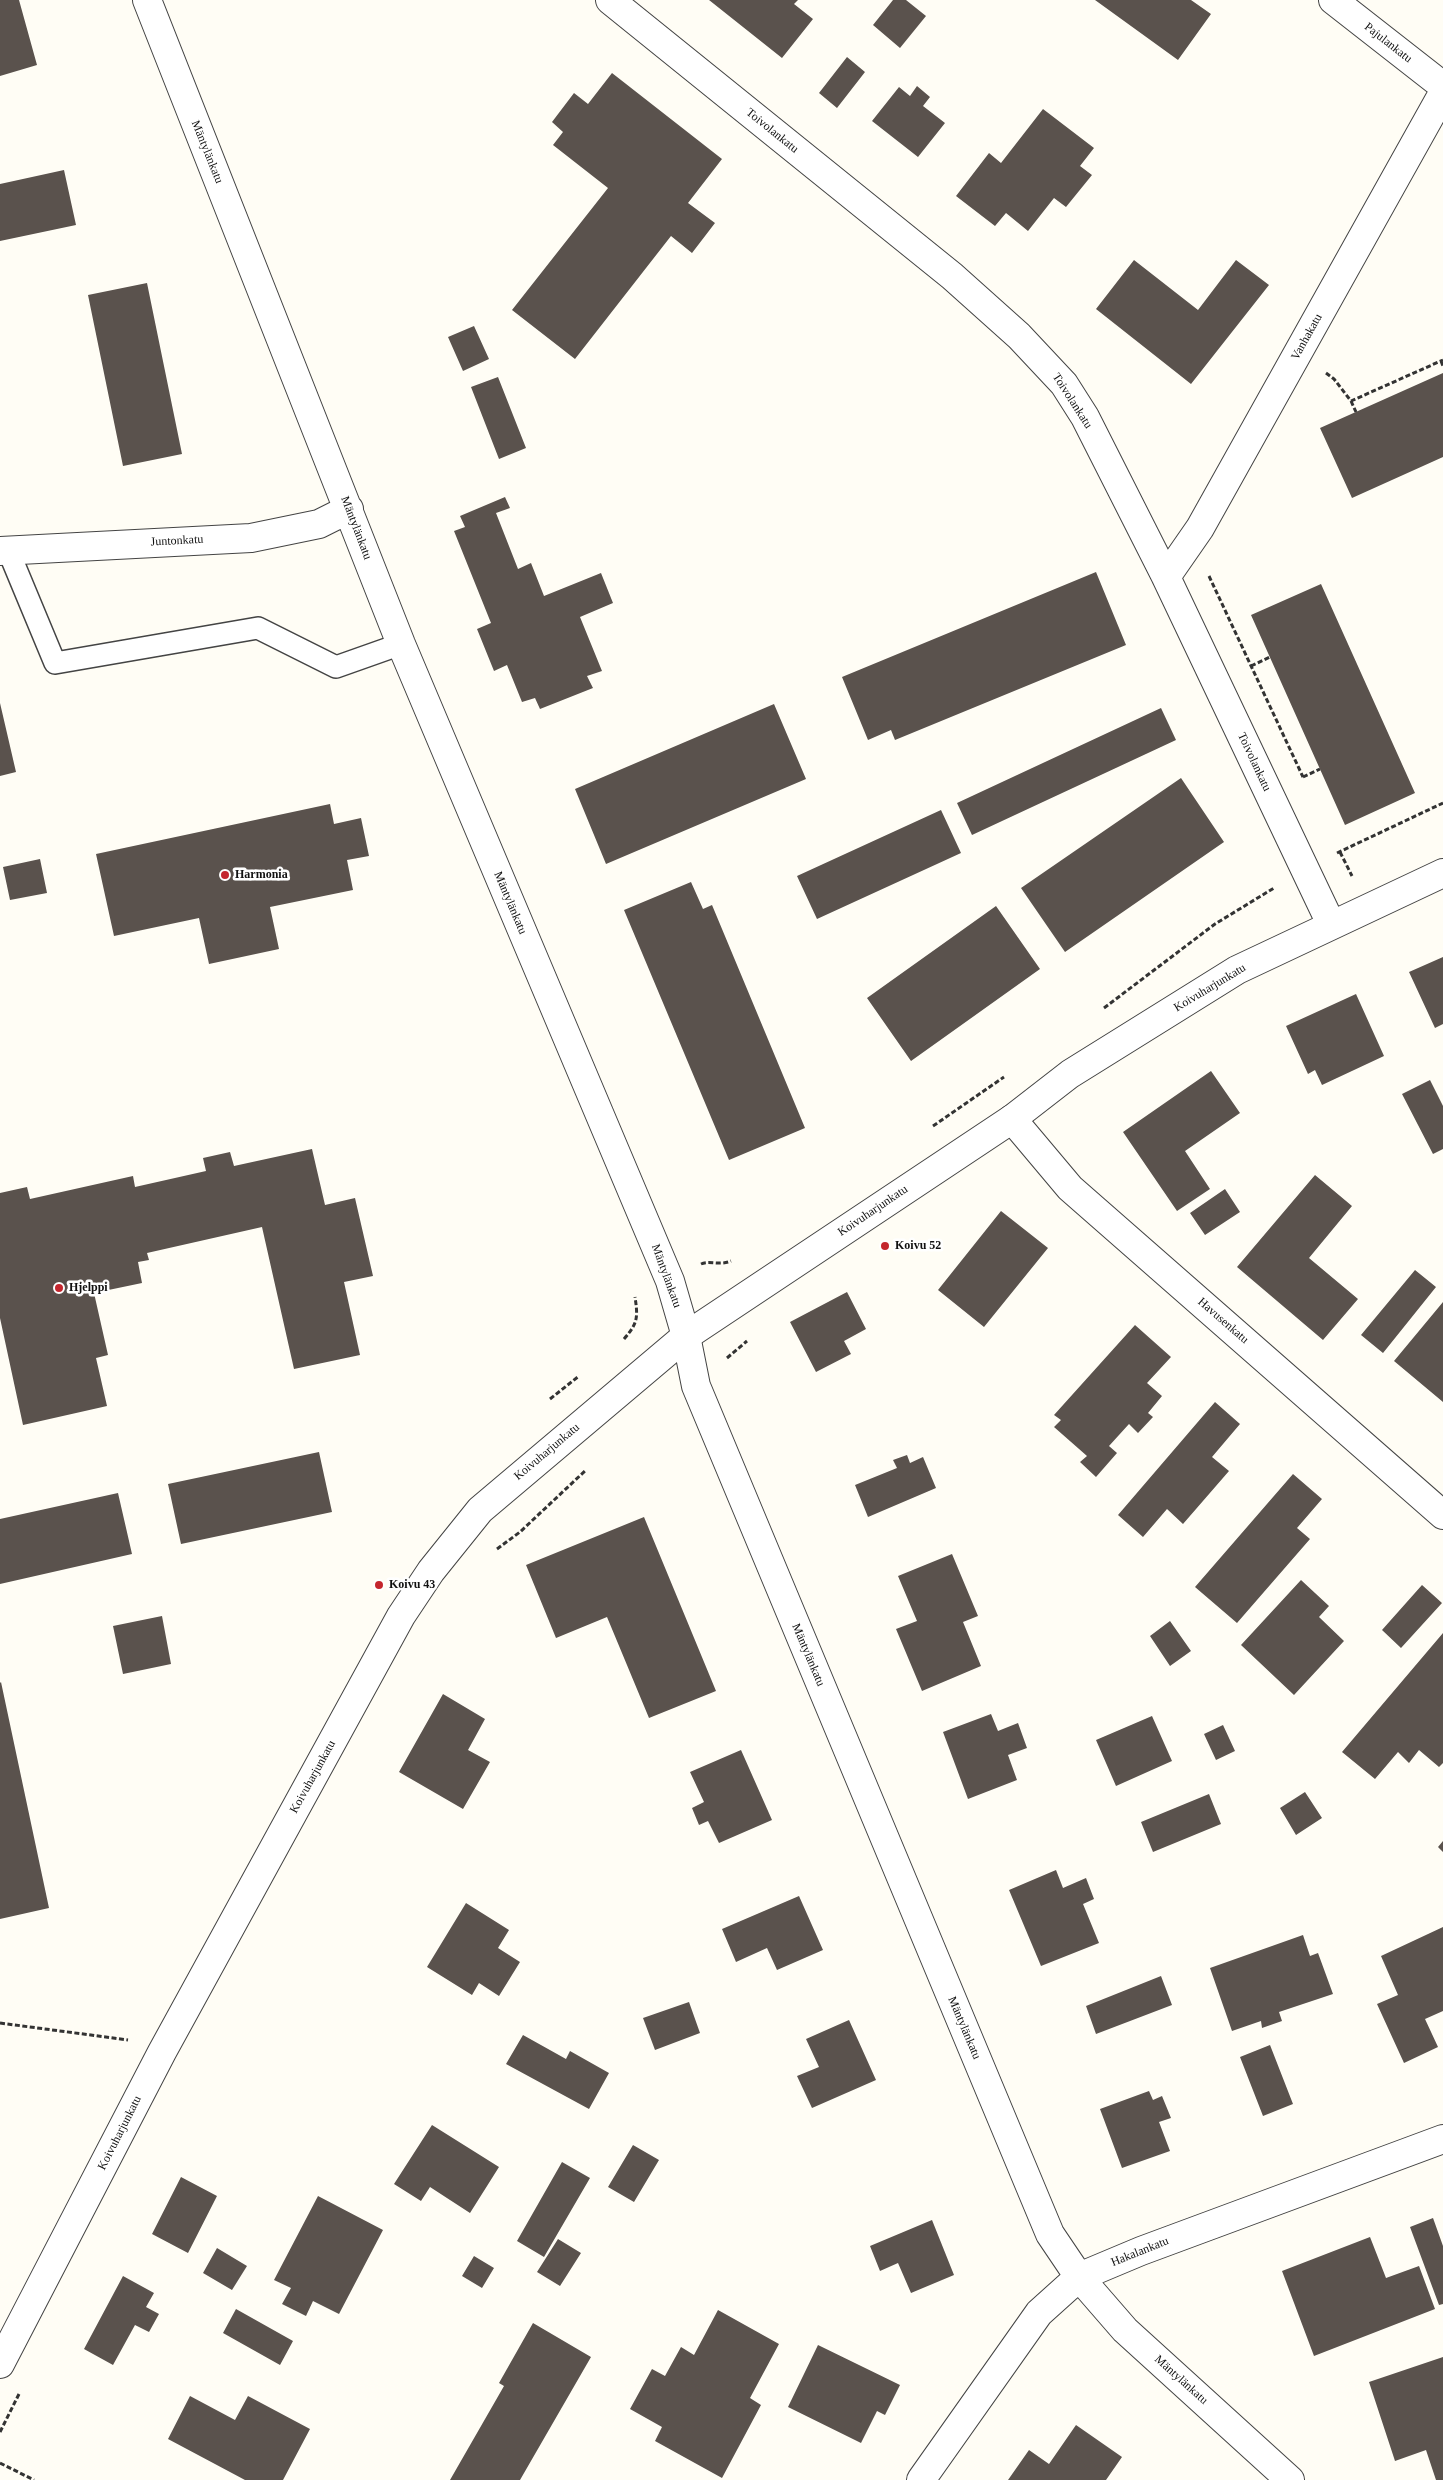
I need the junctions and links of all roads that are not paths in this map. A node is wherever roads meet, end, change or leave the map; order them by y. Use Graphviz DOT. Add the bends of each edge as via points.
graph roads {
  1 [pos="146,0"];
  2 [pos="610,0"];
  3 [pos="1333,0"];
  4 [pos="1443,86"];
  5 [pos="1443,93"];
  6 [pos="349,509"];
  7 [pos="4,550"];
  8 [pos="1166,577"];
  9 [pos="401,644"];
  10 [pos="1443,873"];
  11 [pos="1331,924"];
  12 [pos="1012,1119"];
  13 [pos="686,1336"];
  14 [pos="1443,1515"];
  15 [pos="1443,2139"];
  16 [pos="1079,2277"];
  17 [pos="0,2364"];
  18 [pos="921,2480"];
  19 [pos="1290,2480"];
  1 -- 6 [label="street, Mäntylänkatu"];
  2 -- 8 [label="street, Toivolankatu" via="952,276 1043,360 1064,384 1085,417"];
  3 -- 4 [label="street, Pajulankatu"];
  5 -- 8 [label="street, Vanhakatu" via="1192,540"];
  6 -- 7 [label="street, Juntonkatu" via="319,524 252,538"];
  6 -- 9 [label="street, Mäntylänkatu"];
  7 -- 9 [label="lane" via="55,663 258,628 336,667"];
  8 -- 11 [label="street, Toivolankatu"];
  9 -- 13 [label="street, Mäntylänkatu" via="667,1273"];
  10 -- 11 [label="street, Koivuharjunkatu"];
  11 -- 12 [label="street, Koivuharjunkatu" via="1237,970 1070,1074"];
  12 -- 13 [label="street, Koivuharjunkatu"];
  12 -- 14 [label="street, Havusenkatu" via="1070,1188"];
  13 -- 16 [label="street, Mäntylänkatu" via="696,1386 1050,2234"];
  13 -- 17 [label="street, Koivuharjunkatu" via="480,1510 431,1571 401,1616 162,2052"];
  15 -- 16 [label="street, Hakalankatu"];
  16 -- 18 [label="street, Hakalankatu" via="1040,2313"];
  16 -- 19 [label="street, Mäntylänkatu" via="1125,2330"];
}
